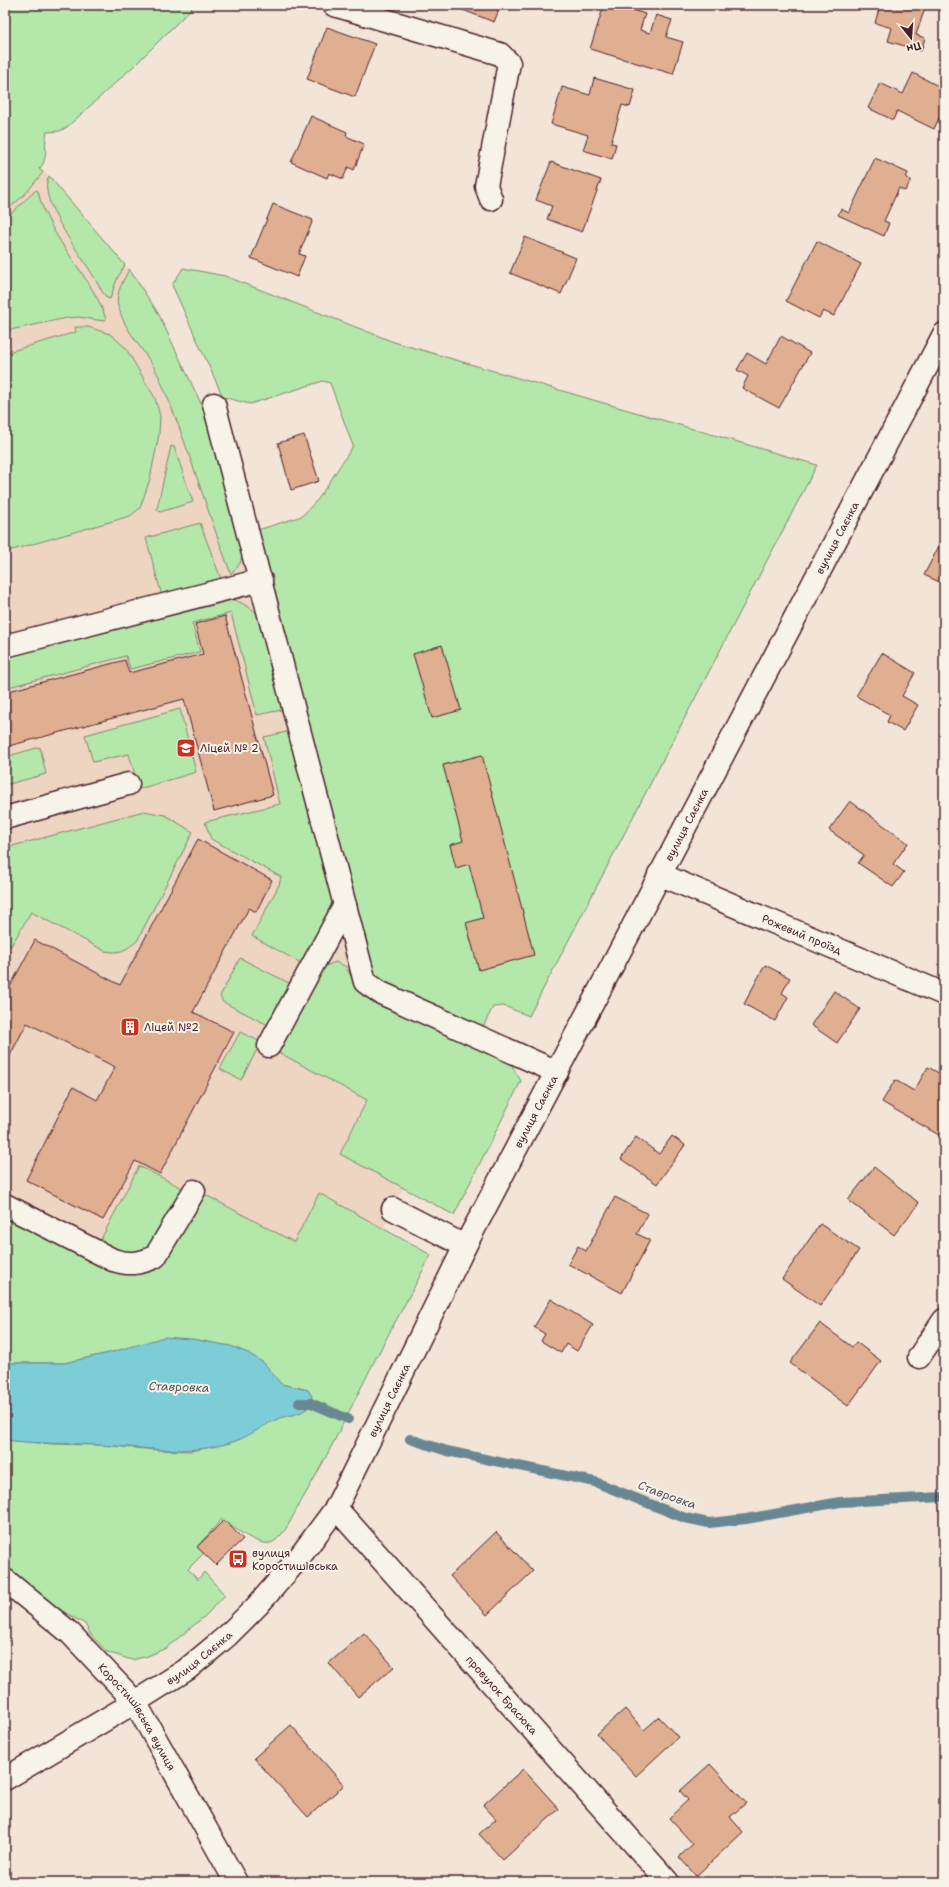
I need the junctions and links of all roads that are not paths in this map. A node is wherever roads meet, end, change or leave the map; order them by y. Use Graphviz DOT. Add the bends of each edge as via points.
graph roads {
  1 [pos="334,5"];
  2 [pos="491,199"];
  3 [pos="944,334"];
  4 [pos="214,404"];
  5 [pos="261,580"];
  6 [pos="5,646"];
  7 [pos="128,784"];
  8 [pos="5,818"];
  9 [pos="659,874"];
  10 [pos="344,905"];
  11 [pos="944,994"];
  12 [pos="269,1046"];
  13 [pos="557,1072"];
  14 [pos="194,1192"];
  15 [pos="5,1205"];
  16 [pos="393,1208"];
  17 [pos="465,1246"];
  18 [pos="944,1320"];
  19 [pos="919,1357"];
  20 [pos="336,1508"];
  21 [pos="5,1580"];
  22 [pos="135,1702"];
  23 [pos="5,1779"];
  24 [pos="236,1882"];
  25 [pos="668,1882"];
  1 -- 2 [label="street" via="500,54 509,64 486,186"];
  3 -- 9 [label="street, вулиця Саєнка"];
  4 -- 5 [label="street"];
  5 -- 6 [label="street"];
  5 -- 10 [label="street"];
  7 -- 8 [label="street"];
  9 -- 11 [label="street, Рожевий проїзд"];
  9 -- 13 [label="street, вулиця Саєнка"];
  10 -- 12 [label="street"];
  10 -- 13 [label="street" via="361,974 371,988"];
  13 -- 17 [label="street, вулиця Саєнка"];
  14 -- 15 [label="street" via="154,1257 128,1264 113,1260"];
  16 -- 17 [label="street"];
  17 -- 20 [label="street, вулиця Саєнка"];
  18 -- 19 [label="street"];
  20 -- 22 [label="street, вулиця Саєнка" via="298,1559 228,1636 186,1670"];
  20 -- 25 [label="street, провулок Брасюка"];
  21 -- 22 [label="street, Коростишівська вулиця" via="70,1634"];
  22 -- 23 [label="street, вулиця Саєнка"];
  22 -- 24 [label="street, Коростишівська вулиця"];
}
